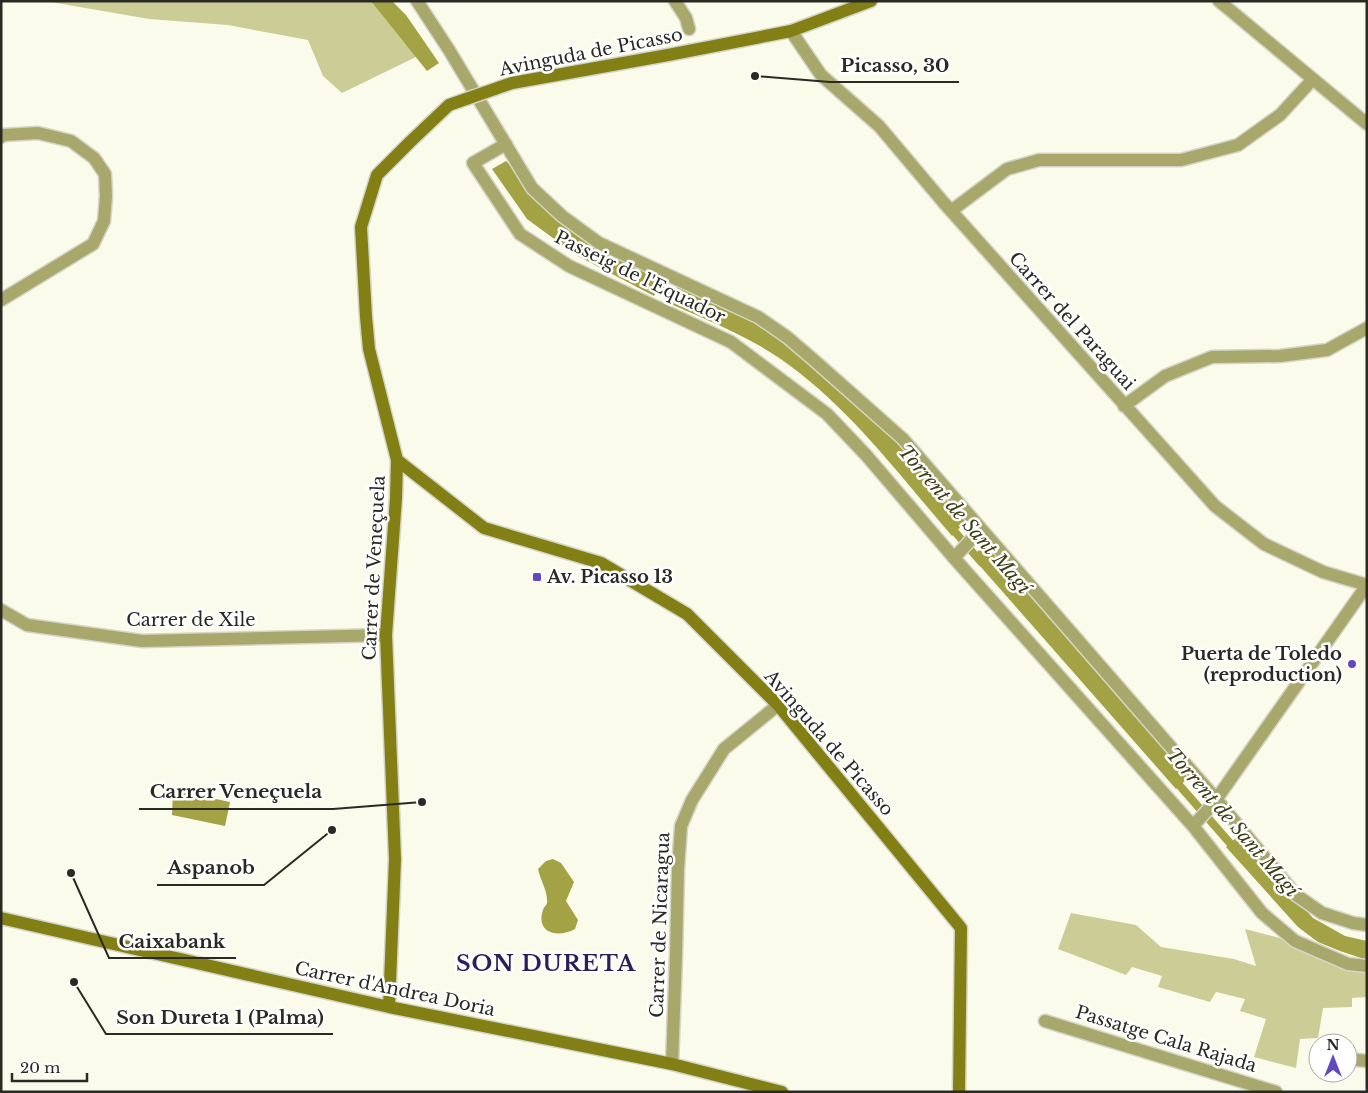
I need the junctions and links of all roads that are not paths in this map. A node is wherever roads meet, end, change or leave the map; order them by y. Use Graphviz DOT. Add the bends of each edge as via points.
graph roads {
  1 [pos="417,1"];
  2 [pos="675,1"];
  3 [pos="871,1"];
  4 [pos="1219,1"];
  5 [pos="689,29"];
  6 [pos="791,31"];
  7 [pos="1313,79"];
  8 [pos="1367,124"];
  9 [pos="1,137"];
  10 [pos="506,144"];
  11 [pos="951,211"];
  12 [pos="1,300"];
  13 [pos="1367,328"];
  14 [pos="1124,406"];
  15 [pos="397,460"];
  16 [pos="977,534"];
  17 [pos="954,558"];
  18 [pos="1367,585"];
  19 [pos="1,610"];
  20 [pos="386,636"];
  21 [pos="778,705"];
  22 [pos="1215,801"];
  23 [pos="1194,824"];
  24 [pos="1,918"];
  25 [pos="1367,925"];
  26 [pos="1367,966"];
  27 [pos="389,1007"];
  28 [pos="1045,1021"];
  29 [pos="672,1064"];
  30 [pos="782,1092"];
  31 [pos="959,1092"];
  32 [pos="1276,1092"];
  1 -- 10 [label="street"];
  2 -- 5 [label="street"];
  3 -- 6 [label="street, Avinguda de Picasso"];
  4 -- 7 [label="street"];
  6 -- 11 [label="street, Carrer del Paraguai" via="821,75 879,126"];
  6 -- 15 [label="street, Avinguda de Picasso, bridge" via="512,83 450,105 377,175 361,228 366,317 370,349"];
  7 -- 8 [label="street"];
  7 -- 11 [label="street" via="1280,115 1238,145 1181,160 1039,160 1007,169"];
  9 -- 12 [label="street" via="3,134 38,133 71,141 94,158 105,174 106,196 104,221 93,244"];
  10 -- 16 [label="street, Passeig de l'Equador" via="532,188 562,216 599,243 758,317 787,337 903,439"];
  10 -- 17 [label="street, Passeig de l'Equador" via="473,163 520,234 569,266 731,342 827,414"];
  11 -- 14 [label="street, Carrer del Paraguai"];
  13 -- 14 [label="street" via="1328,350 1280,356 1212,357 1165,376"];
  14 -- 18 [label="street, Carrer del Paraguai" via="1215,506 1264,544 1323,572"];
  15 -- 20 [label="street, Carrer de Veneçuela"];
  15 -- 21 [label="street, Avinguda de Picasso" via="484,528 601,563 686,614"];
  16 -- 17 [label="street"];
  16 -- 22 [label="street, Passeig de l'Equador"];
  17 -- 23 [label="street, Passeig de l'Equador"];
  18 -- 22 [label="street"];
  19 -- 20 [label="street, Carrer de Xile" via="28,625 142,641"];
  20 -- 27 [label="street, Carrer de Veneçuela" via="395,858"];
  21 -- 29 [label="street, Carrer de Nicaragua" via="724,749 692,800 681,826"];
  21 -- 31 [label="street, Avinguda de Picasso" via="962,928"];
  22 -- 23 [label="street"];
  22 -- 25 [label="street, Passeig de l'Equador" via="1296,894 1322,913"];
  23 -- 26 [label="street, Passeig de l'Equador" via="1262,913 1295,941 1348,964"];
  24 -- 27 [label="street, Carrer d'Andrea Doria"];
  27 -- 29 [label="street, Carrer d'Andrea Doria"];
  28 -- 32 [label="street, Passatge Cala Rajada"];
  29 -- 30 [label="street, Carrer d'Andrea Doria"];
}
